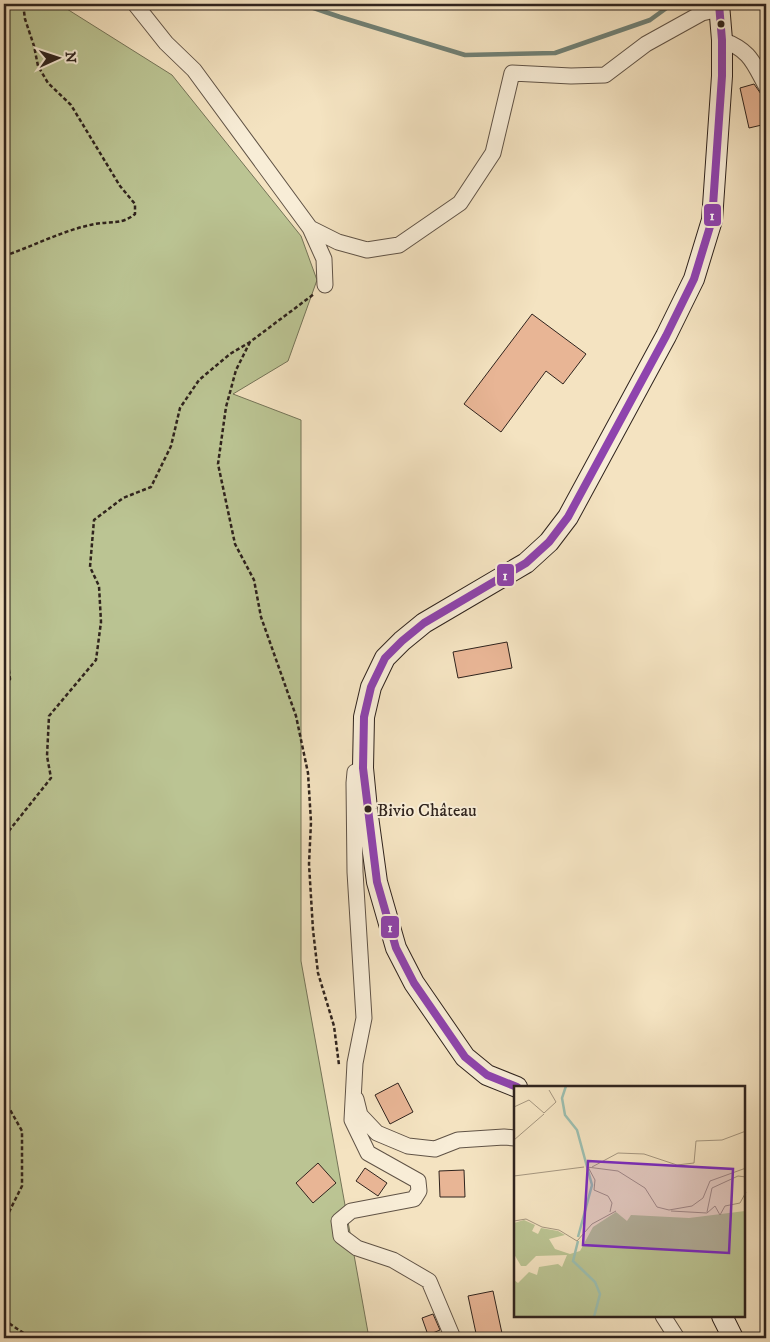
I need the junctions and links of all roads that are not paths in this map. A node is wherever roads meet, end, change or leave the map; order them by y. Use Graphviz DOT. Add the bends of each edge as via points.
graph roads {
  1 [pos="135,4"];
  2 [pos="719,6"];
  3 [pos="722,40"];
  4 [pos="766,86"];
  5 [pos="310,228"];
  6 [pos="325,285"];
  7 [pos="363,768"];
  8 [pos="515,1086"];
  9 [pos="354,1091"];
  10 [pos="514,1138"];
  11 [pos="664,1317"];
  12 [pos="722,1317"];
  13 [pos="453,1338"];
  14 [pos="677,1338"];
  15 [pos="733,1338"];
  1 -- 5 [label="street" via="166,43 194,70"];
  2 -- 3 [label="main road"];
  2 -- 5 [label="street" via="646,44 605,75 512,73 493,153 460,203 399,245 367,250 338,242"];
  3 -- 4 [label="street" via="749,55"];
  3 -- 7 [label="main road" via="712,220 694,279 666,336 568,517 549,542 526,563 424,623 385,658 371,687 364,717"];
  5 -- 6 [label="street" via="324,259"];
  7 -- 8 [label="main road" via="377,882 396,948 414,983 465,1057 487,1074"];
  7 -- 9 [label="street" via="355,772 354,783 355,872 364,1018 355,1063"];
  9 -- 10 [label="street" via="360,1115 376,1133 408,1146 435,1149 458,1140"];
  9 -- 13 [label="street" via="352,1120 368,1153 418,1181 419,1191 414,1199 351,1211 339,1222 342,1236 357,1248 393,1260 429,1281"];
  11 -- 14 [label="street"];
  12 -- 15 [label="main road"];
}
